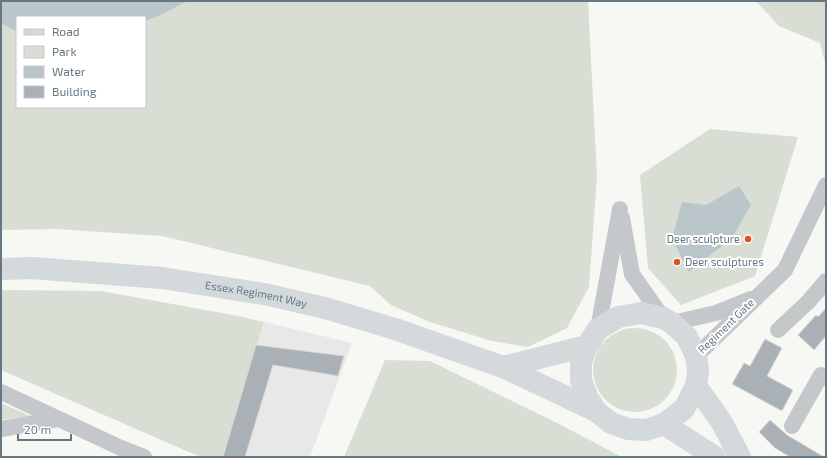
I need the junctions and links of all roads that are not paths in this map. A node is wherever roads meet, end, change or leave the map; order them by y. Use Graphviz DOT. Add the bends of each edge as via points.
graph roads {
  1 [pos="824,194"];
  2 [pos="1,269"];
  3 [pos="826,281"];
  4 [pos="756,297"];
  5 [pos="668,320"];
  6 [pos="778,330"];
  7 [pos="593,337"];
  8 [pos="696,356"];
  9 [pos="503,367"];
  10 [pos="826,377"];
  11 [pos="696,386"];
  12 [pos="1,392"];
  13 [pos="596,411"];
  14 [pos="58,419"];
  15 [pos="664,424"];
  16 [pos="792,426"];
  17 [pos="1,429"];
  18 [pos="144,457"];
  19 [pos="716,457"];
  20 [pos="740,457"];
  1 -- 4 [label="street, Regiment Gate" via="785,270"];
  2 -- 9 [label="main road, Essex Regiment Way" via="32,268 162,278 264,294 344,313"];
  3 -- 6 [label="street"];
  4 -- 5 [label="street, Regiment Gate" via="716,313"];
  4 -- 8 [label="street, Regiment Gate"];
  5 -- 7 [label="main road" via="641,313 626,315 618,317"];
  5 -- 7 [label="street" via="632,274 620,208"];
  5 -- 8 [label="main road, Essex Regiment Way" via="687,337"];
  7 -- 9 [label="main road"];
  7 -- 13 [label="main road, Essex Regiment Way" via="581,362 581,380 587,397"];
  8 -- 11 [label="main road, Essex Regiment Way"];
  9 -- 13 [label="main road, Essex Regiment Way"];
  10 -- 16 [label="street" via="821,375"];
  11 -- 15 [label="main road, Essex Regiment Way" via="684,409"];
  11 -- 20 [label="main road" via="721,421"];
  12 -- 14 [label="street"];
  13 -- 15 [label="main road, Essex Regiment Way" via="611,423 628,429 646,430"];
  14 -- 17 [label="street"];
  14 -- 18 [label="street"];
  15 -- 19 [label="main road"];
}
